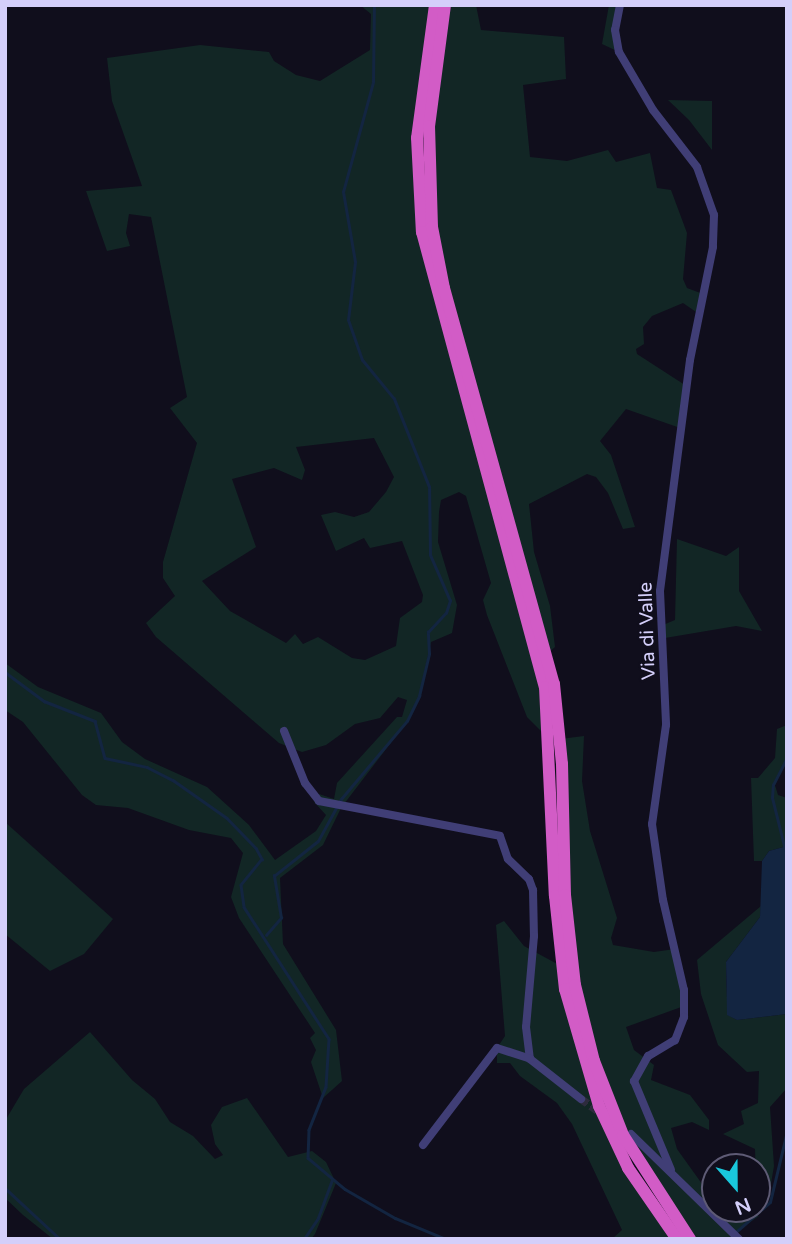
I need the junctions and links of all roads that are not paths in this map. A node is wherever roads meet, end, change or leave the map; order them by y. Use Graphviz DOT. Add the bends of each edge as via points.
graph roads {
  1 [pos="435,5"];
  2 [pos="445,5"];
  3 [pos="620,5"];
  4 [pos="284,731"];
  5 [pos="530,1059"];
  6 [pos="581,1099"];
  7 [pos="632,1134"];
  8 [pos="423,1145"];
  9 [pos="671,1170"];
  10 [pos="737,1236"];
  11 [pos="677,1239"];
  12 [pos="690,1239"];
  1 -- 11 [label="highway" via="417,138 422,232 545,687 565,989 599,1106 628,1168"];
  2 -- 12 [label="highway" via="429,115 432,226 443,288 554,684 568,949 575,985 594,1061 623,1135"];
  3 -- 9 [label="street, Via di Valle" via="615,30 619,52 653,110 698,167 714,215 713,247 690,360 660,592 666,725 652,824 663,900 684,990 684,1017 674,1040 648,1056 634,1081"];
  4 -- 5 [label="street" via="304,783 319,801 500,836 508,859 533,890 526,1027"];
  5 -- 6 [label="street"];
  5 -- 8 [label="street" via="497,1048"];
  7 -- 9 [label="street"];
  9 -- 10 [label="street"];
}
